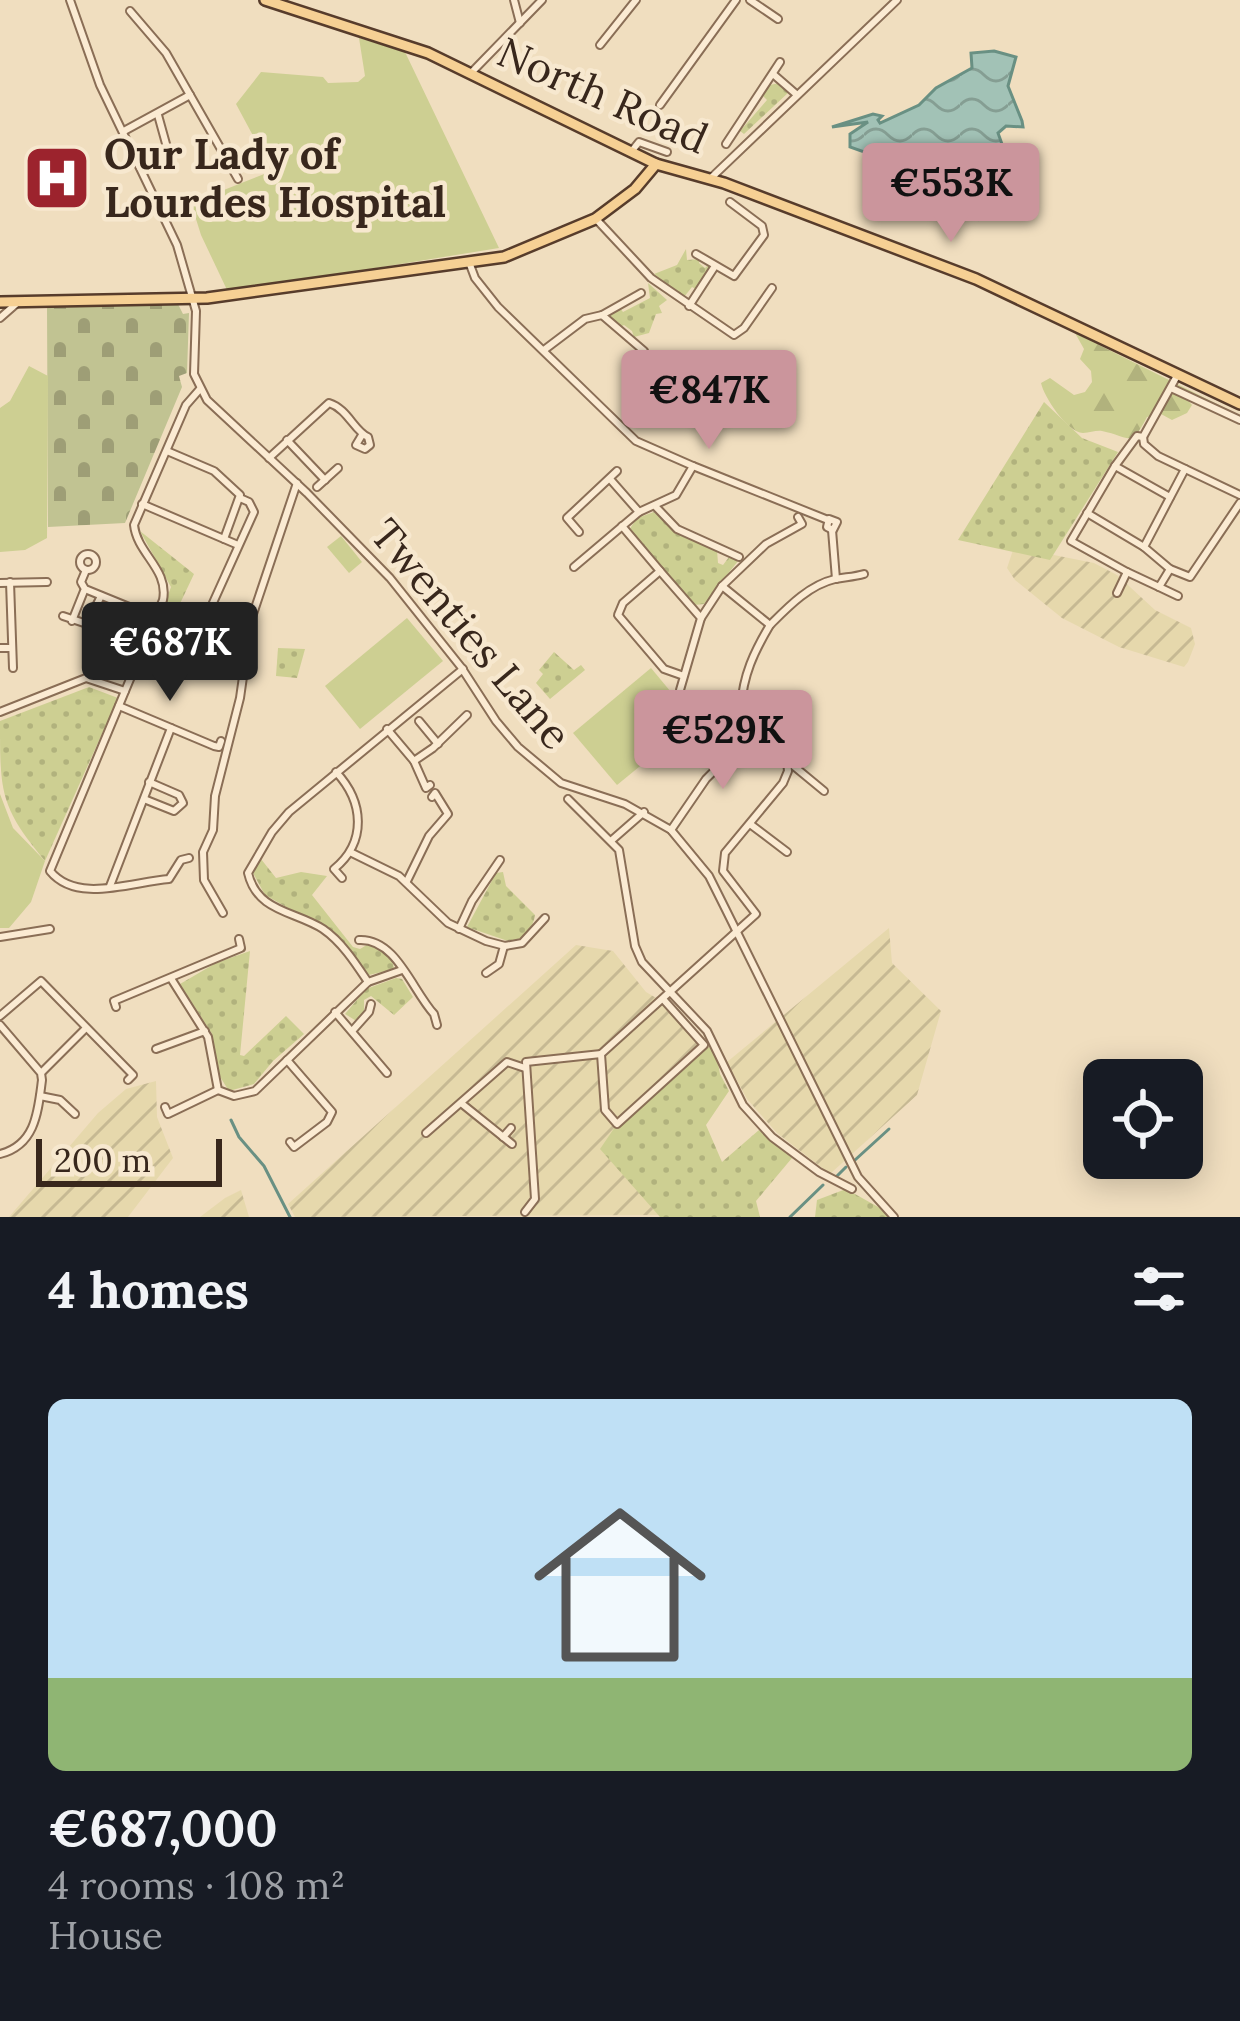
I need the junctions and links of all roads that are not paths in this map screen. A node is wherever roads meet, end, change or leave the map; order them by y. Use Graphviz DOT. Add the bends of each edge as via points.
graph roads {
  1 [pos="70,0"];
  2 [pos="265,0"];
  3 [pos="514,0"];
  4 [pos="542,0"];
  5 [pos="636,0"];
  6 [pos="736,0"];
  7 [pos="750,0"];
  8 [pos="897,0"];
  9 [pos="283,3"];
  10 [pos="130,11"];
  11 [pos="778,20"];
  12 [pos="520,22"];
  13 [pos="600,45"];
  14 [pos="780,62"];
  15 [pos="471,73"];
  16 [pos="773,74"];
  17 [pos="190,94"];
  18 [pos="796,94"];
  19 [pos="660,105"];
  20 [pos="157,113"];
  21 [pos="124,131"];
  22 [pos="726,144"];
  23 [pos="168,151"];
  24 [pos="631,152"];
  25 [pos="667,152"];
  26 [pos="656,164"];
  27 [pos="238,179"];
  28 [pos="710,179"];
  29 [pos="730,202"];
  30 [pos="596,219"];
  31 [pos="696,254"];
  32 [pos="469,262"];
  33 [pos="715,266"];
  34 [pos="772,288"];
  35 [pos="641,293"];
  36 [pos="194,299"];
  37 [pos="0,302"];
  38 [pos="19,302"];
  39 [pos="688,306"];
  40 [pos="602,315"];
  41 [pos="0,318"];
  42 [pos="544,350"];
  43 [pos="627,374"];
  44 [pos="1178,374"];
  45 [pos="1171,388"];
  46 [pos="200,389"];
  47 [pos="1240,404"];
  48 [pos="1240,420"];
  49 [pos="362,435"];
  50 [pos="1143,436"];
  51 [pos="287,440"];
  52 [pos="166,451"];
  53 [pos="269,458"];
  54 [pos="694,466"];
  55 [pos="1115,466"];
  56 [pos="338,468"];
  57 [pos="1185,469"];
  58 [pos="325,480"];
  59 [pos="297,483"];
  60 [pos="317,488"];
  61 [pos="1170,497"];
  62 [pos="240,498"];
  63 [pos="1240,499"];
  64 [pos="142,504"];
  65 [pos="656,507"];
  66 [pos="640,512"];
  67 [pos="1087,513"];
  68 [pos="798,517"];
  69 [pos="622,526"];
  70 [pos="579,532"];
  71 [pos="224,539"];
  72 [pos="238,545"];
  73 [pos="1144,547"];
  74 [pos="726,550"];
  75 [pos="739,557"];
  76 [pos="721,563"];
  77 [pos="574,567"];
  78 [pos="1170,569"];
  79 [pos="86,570"];
  80 [pos="660,571"];
  81 [pos="1126,572"];
  82 [pos="864,574"];
  83 [pos="836,579"];
  84 [pos="0,583"];
  85 [pos="10,583"];
  86 [pos="47,583"];
  87 [pos="722,586"];
  88 [pos="1159,586"];
  89 [pos="85,589"];
  90 [pos="1117,593"];
  91 [pos="101,596"];
  92 [pos="1178,596"];
  93 [pos="63,616"];
  94 [pos="701,617"];
  95 [pos="156,618"];
  96 [pos="72,621"];
  97 [pos="770,625"];
  98 [pos="193,647"];
  99 [pos="0,648"];
  100 [pos="12,648"];
  101 [pos="13,668"];
  102 [pos="463,669"];
  103 [pos="681,675"];
  104 [pos="680,690"];
  105 [pos="125,691"];
  106 [pos="119,706"];
  107 [pos="748,706"];
  108 [pos="0,712"];
  109 [pos="467,715"];
  110 [pos="419,721"];
  111 [pos="171,728"];
  112 [pos="387,729"];
  113 [pos="221,741"];
  114 [pos="438,743"];
  115 [pos="414,761"];
  116 [pos="787,761"];
  117 [pos="336,772"];
  118 [pos="149,782"];
  119 [pos="430,784"];
  120 [pos="824,790"];
  121 [pos="432,797"];
  122 [pos="143,798"];
  123 [pos="568,799"];
  124 [pos="644,812"];
  125 [pos="750,824"];
  126 [pos="671,830"];
  127 [pos="612,840"];
  128 [pos="787,852"];
  129 [pos="352,853"];
  130 [pos="188,858"];
  131 [pos="500,860"];
  132 [pos="342,878"];
  133 [pos="407,881"];
  134 [pos="110,886"];
  135 [pos="223,913"];
  136 [pos="545,918"];
  137 [pos="44,927"];
  138 [pos="459,928"];
  139 [pos="736,932"];
  140 [pos="0,937"];
  141 [pos="239,939"];
  142 [pos="358,940"];
  143 [pos="504,946"];
  144 [pos="402,970"];
  145 [pos="486,974"];
  146 [pos="172,980"];
  147 [pos="368,982"];
  148 [pos="667,996"];
  149 [pos="371,1004"];
  150 [pos="116,1006"];
  151 [pos="335,1012"];
  152 [pos="0,1020"];
  153 [pos="436,1025"];
  154 [pos="86,1028"];
  155 [pos="205,1031"];
  156 [pos="352,1031"];
  157 [pos="156,1049"];
  158 [pos="601,1054"];
  159 [pos="286,1059"];
  160 [pos="525,1068"];
  161 [pos="41,1073"];
  162 [pos="387,1073"];
  163 [pos="128,1080"];
  164 [pos="218,1090"];
  165 [pos="40,1096"];
  166 [pos="461,1103"];
  167 [pos="165,1107"];
  168 [pos="72,1108"];
  169 [pos="511,1127"];
  170 [pos="426,1133"];
  171 [pos="503,1137"];
  172 [pos="290,1142"];
  173 [pos="512,1144"];
  174 [pos="0,1154"];
  175 [pos="852,1189"];
  176 [pos="525,1211"];
  177 [pos="894,1217"];
  1 -- 21 [label="street"];
  2 -- 9 [label="main road, North Road"];
  3 -- 12 [label="street"];
  4 -- 12 [label="street"];
  5 -- 13 [label="street"];
  6 -- 19 [label="street"];
  7 -- 11 [label="street"];
  8 -- 18 [label="street"];
  9 -- 15 [label="main road, North Road"];
  10 -- 17 [label="street"];
  12 -- 15 [label="street"];
  14 -- 16 [label="street"];
  15 -- 24 [label="main road, North Road"];
  16 -- 18 [label="street"];
  16 -- 22 [label="street"];
  17 -- 20 [label="street"];
  17 -- 27 [label="street"];
  18 -- 28 [label="street"];
  20 -- 21 [label="street"];
  20 -- 23 [label="street"];
  21 -- 36 [label="street"];
  24 -- 25 [label="street" via="639,142"];
  24 -- 26 [label="main road, North Road"];
  26 -- 28 [label="main road, North Road"];
  26 -- 30 [label="main road"];
  28 -- 44 [label="main road, North Road" via="988,284"];
  29 -- 33 [label="street" via="764,235 737,274"];
  30 -- 32 [label="main road" via="504,257"];
  30 -- 39 [label="street"];
  31 -- 33 [label="street"];
  32 -- 36 [label="main road"];
  32 -- 42 [label="street" via="482,289"];
  33 -- 39 [label="street"];
  34 -- 39 [label="street" via="734,335"];
  35 -- 40 [label="street"];
  36 -- 38 [label="main road"];
  36 -- 46 [label="street" via="192,360"];
  37 -- 38 [label="main road"];
  38 -- 41 [label="street"];
  40 -- 42 [label="street"];
  40 -- 43 [label="street" via="644,351"];
  42 -- 54 [label="street" via="636,441"];
  44 -- 45 [label="street"];
  44 -- 47 [label="main road, North Road"];
  45 -- 48 [label="street"];
  45 -- 50 [label="street"];
  46 -- 52 [label="street"];
  46 -- 53 [label="street, Twenties Lane"];
  49 -- 51 [label="street" via="329,403"];
  50 -- 55 [label="street"];
  50 -- 57 [label="street" via="1149,450"];
  51 -- 53 [label="street"];
  51 -- 58 [label="street"];
  52 -- 62 [label="street" via="214,471"];
  52 -- 64 [label="street"];
  53 -- 59 [label="street, Twenties Lane"];
  54 -- 65 [label="street" via="676,495"];
  54 -- 83 [label="street" via="828,520"];
  55 -- 61 [label="street"];
  55 -- 67 [label="street"];
  56 -- 58 [label="street"];
  57 -- 61 [label="street"];
  57 -- 63 [label="street"];
  58 -- 60 [label="street"];
  59 -- 102 [label="street, Twenties Lane"];
  59 -- 135 [label="street" via="251,620 203,852 204,880"];
  61 -- 73 [label="street"];
  62 -- 71 [label="street"];
  62 -- 72 [label="street" via="254,512"];
  63 -- 78 [label="street" via="1190,577"];
  64 -- 71 [label="street"];
  64 -- 95 [label="street" via="135,535 165,588"];
  65 -- 66 [label="street"];
  65 -- 74 [label="street" via="677,529"];
  66 -- 69 [label="street"];
  66 -- 70 [label="street" via="613,475 567,518"];
  67 -- 73 [label="street"];
  67 -- 81 [label="street" via="1071,541"];
  68 -- 87 [label="street" via="802,524 766,544"];
  69 -- 77 [label="street"];
  69 -- 80 [label="street"];
  71 -- 72 [label="street"];
  72 -- 98 [label="street"];
  73 -- 78 [label="street"];
  74 -- 75 [label="street"];
  74 -- 76 [label="street"];
  78 -- 88 [label="street"];
  79 -- 89 [label="street"];
  80 -- 94 [label="street"];
  80 -- 103 [label="street" via="618,615 664,668"];
  81 -- 88 [label="street"];
  81 -- 90 [label="street"];
  82 -- 83 [label="street"];
  83 -- 97 [label="street" via="791,603"];
  84 -- 85 [label="street"];
  85 -- 86 [label="street"];
  85 -- 100 [label="street"];
  87 -- 94 [label="street"];
  87 -- 97 [label="street"];
  88 -- 92 [label="street"];
  89 -- 91 [label="street"];
  89 -- 96 [label="street"];
  91 -- 95 [label="street"];
  91 -- 96 [label="street" via="87,624"];
  93 -- 96 [label="street"];
  94 -- 103 [label="street"];
  95 -- 105 [label="street"];
  97 -- 107 [label="street" via="742,684 741,707"];
  98 -- 98 [label="street" via="215,658 210,671 164,647"];
  99 -- 100 [label="street"];
  100 -- 101 [label="street"];
  102 -- 112 [label="street"];
  102 -- 124 [label="street, Twenties Lane" via="500,728 550,775"];
  103 -- 104 [label="street"];
  105 -- 106 [label="street"];
  105 -- 108 [label="street" via="86,678"];
  106 -- 111 [label="street"];
  106 -- 134 [label="street" via="50,871 80,889"];
  109 -- 114 [label="street"];
  110 -- 114 [label="street"];
  111 -- 113 [label="street" via="214,746"];
  111 -- 118 [label="street"];
  112 -- 115 [label="street"];
  112 -- 117 [label="street"];
  114 -- 115 [label="street"];
  115 -- 119 [label="street"];
  116 -- 120 [label="street"];
  116 -- 125 [label="street" via="784,781"];
  116 -- 126 [label="street" via="750,735"];
  117 -- 129 [label="street" via="356,801"];
  117 -- 147 [label="street" via="272,832 248,873 267,903 322,928"];
  118 -- 122 [label="street"];
  118 -- 122 [label="street" via="183,803 174,811"];
  121 -- 133 [label="street" via="448,814"];
  122 -- 134 [label="street"];
  123 -- 127 [label="street, Twenties Lane"];
  124 -- 126 [label="street, Twenties Lane"];
  124 -- 127 [label="street"];
  125 -- 128 [label="street"];
  125 -- 139 [label="street" via="725,853 723,871 756,914"];
  126 -- 139 [label="street, Twenties Lane" via="709,876"];
  127 -- 148 [label="street" via="634,946"];
  129 -- 132 [label="street" via="334,869"];
  129 -- 133 [label="street"];
  130 -- 134 [label="street" via="169,879"];
  131 -- 138 [label="street"];
  133 -- 138 [label="street"];
  136 -- 143 [label="street" via="522,944"];
  137 -- 140 [label="street"];
  138 -- 143 [label="street"];
  139 -- 148 [label="street"];
  139 -- 177 [label="street, Twenties Lane" via="858,1177"];
  141 -- 146 [label="street" via="242,948"];
  142 -- 144 [label="street" via="381,944"];
  143 -- 145 [label="street"];
  144 -- 147 [label="street"];
  144 -- 153 [label="street"];
  146 -- 150 [label="street"];
  146 -- 155 [label="street"];
  147 -- 151 [label="street"];
  148 -- 158 [label="street"];
  148 -- 158 [label="street" via="704,1045 617,1124 605,1110"];
  148 -- 175 [label="street" via="707,1031 733,1090 772,1138"];
  149 -- 156 [label="street"];
  151 -- 156 [label="street"];
  151 -- 159 [label="street"];
  152 -- 154 [label="street" via="41,981"];
  152 -- 161 [label="street"];
  154 -- 161 [label="street"];
  154 -- 163 [label="street" via="133,1075"];
  155 -- 157 [label="street"];
  155 -- 164 [label="street"];
  156 -- 162 [label="street"];
  158 -- 160 [label="street" via="530,1060"];
  159 -- 164 [label="street" via="255,1091"];
  159 -- 172 [label="street" via="332,1112 294,1147"];
  160 -- 166 [label="street" via="507,1062"];
  160 -- 176 [label="street" via="536,1199"];
  161 -- 165 [label="street"];
  164 -- 167 [label="street" via="169,1114"];
  165 -- 168 [label="street"];
  165 -- 174 [label="street" via="28,1138"];
  166 -- 170 [label="street"];
  166 -- 171 [label="street"];
  169 -- 171 [label="street"];
  171 -- 173 [label="street"];
}
